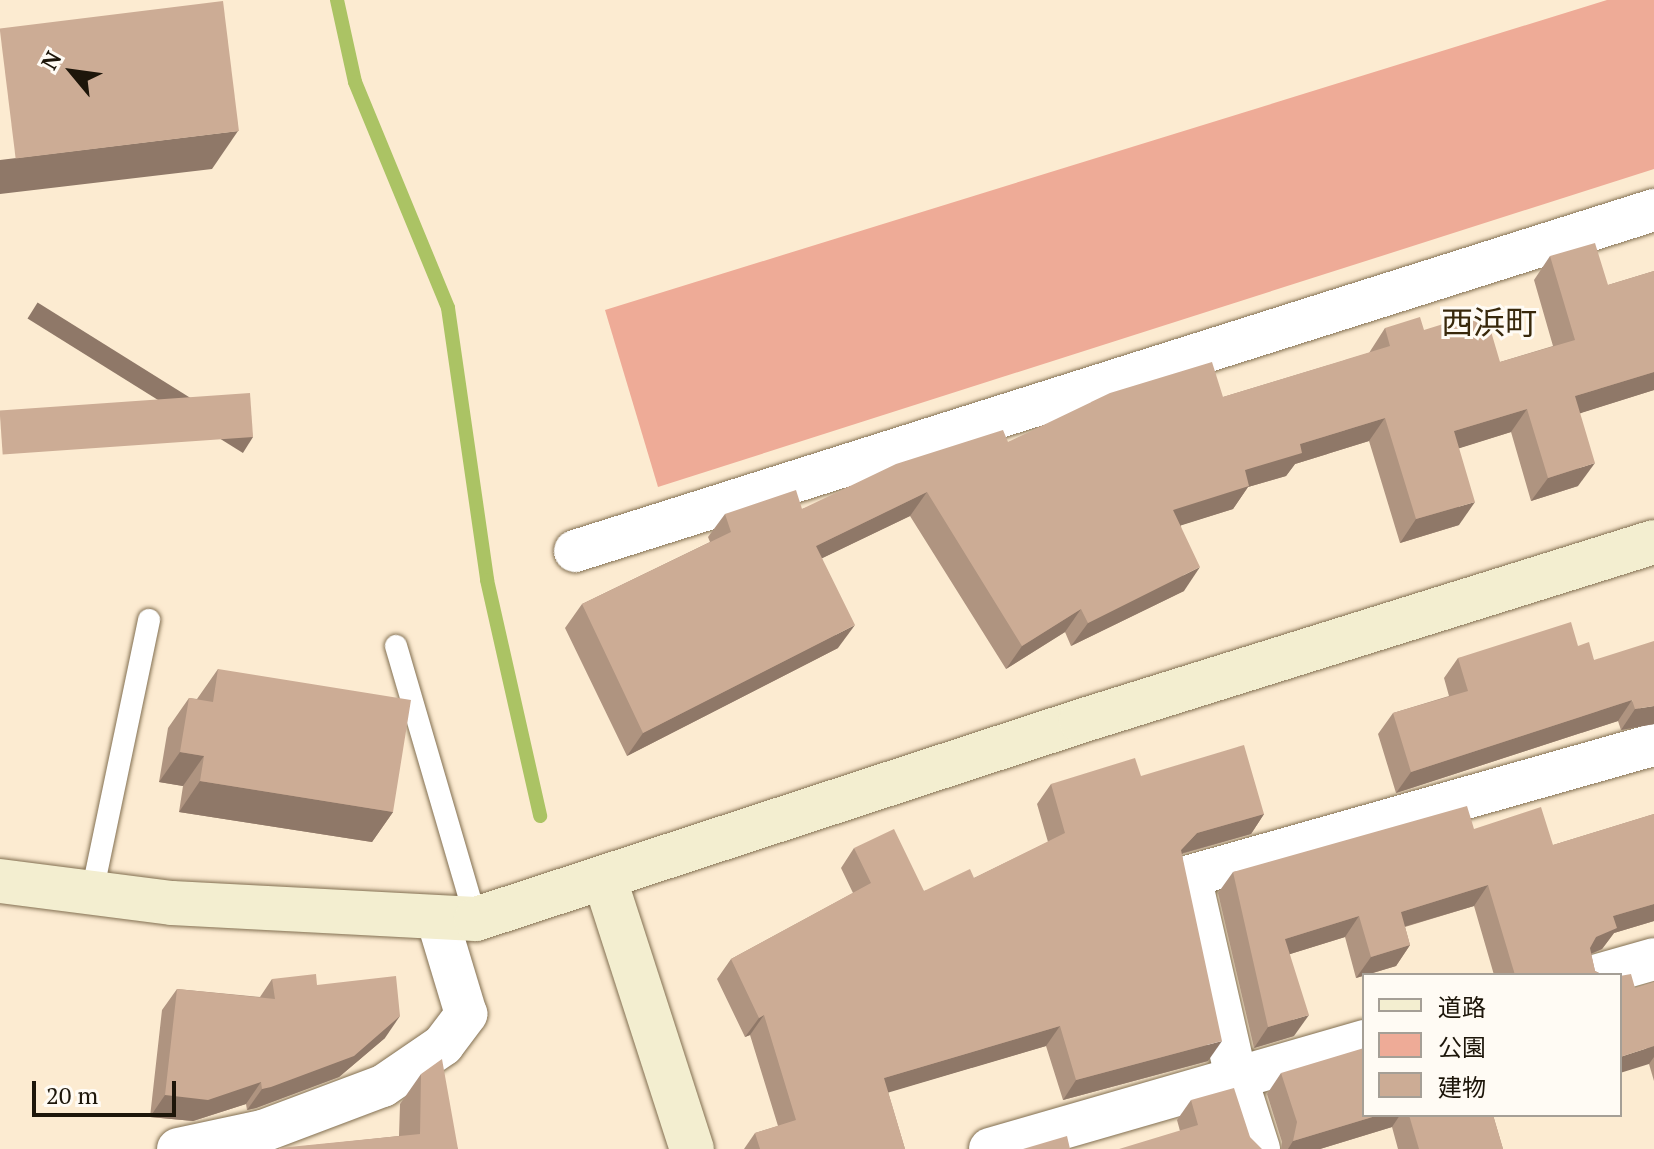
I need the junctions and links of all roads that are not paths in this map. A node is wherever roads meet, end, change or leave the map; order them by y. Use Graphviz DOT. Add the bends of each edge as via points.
graph roads {
  1 [pos="1654,210"];
  2 [pos="1654,542"];
  3 [pos="575,551"];
  4 [pos="149,620"];
  5 [pos="396,646"];
  6 [pos="1654,745"];
  7 [pos="605,880"];
  8 [pos="0,881"];
  9 [pos="92,893"];
  10 [pos="456,918"];
  11 [pos="1654,959"];
  12 [pos="1605,973"];
  13 [pos="1362,1042"];
  14 [pos="1236,1077"];
  15 [pos="178,1149"];
  16 [pos="692,1149"];
  17 [pos="990,1149"];
  18 [pos="1259,1149"];
  1 -- 3 [label="street"];
  2 -- 7 [label="street" via="1081,721"];
  4 -- 9 [label="lane"];
  5 -- 10 [label="lane"];
  6 -- 14 [label="street" via="1190,876"];
  7 -- 10 [label="street"];
  7 -- 16 [label="street"];
  8 -- 9 [label="street"];
  9 -- 10 [label="street" via="172,903"];
  10 -- 15 [label="street" via="466,1014 443,1045 383,1086 263,1131"];
  11 -- 12 [label="street"];
  13 -- 14 [label="street"];
  14 -- 17 [label="street"];
  14 -- 18 [label="street"];
}
